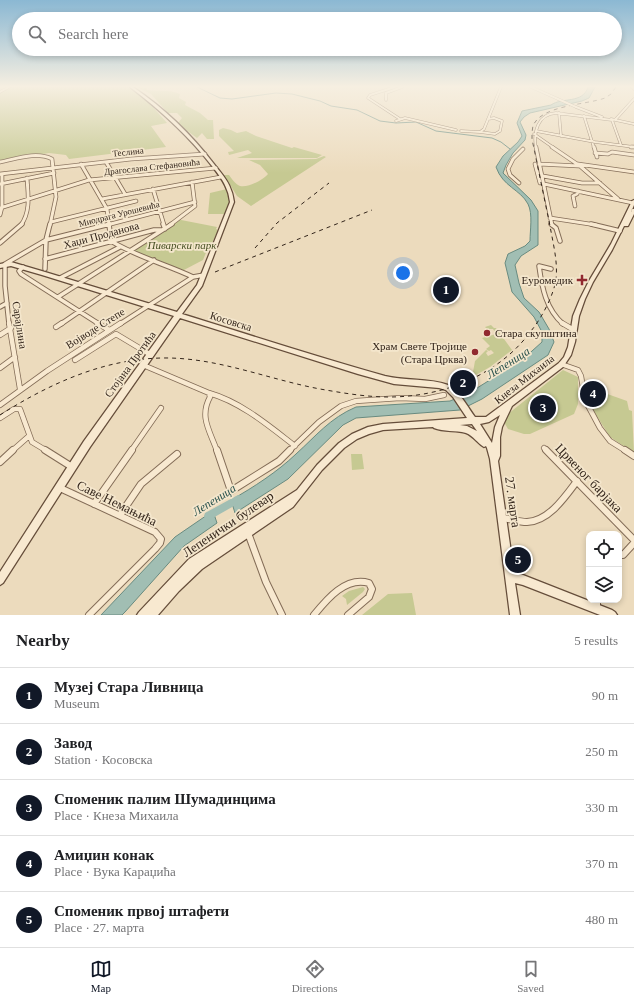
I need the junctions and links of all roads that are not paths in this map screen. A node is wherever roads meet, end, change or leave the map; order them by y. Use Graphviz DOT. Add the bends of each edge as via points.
graph roads {
  1 [pos="167,116"];
  2 [pos="393,116"];
  3 [pos="489,116"];
  4 [pos="549,116"];
  5 [pos="559,116"];
  6 [pos="584,116"];
  7 [pos="598,116"];
  8 [pos="617,116"];
  9 [pos="400,119"];
  10 [pos="488,119"];
  11 [pos="606,119"];
  12 [pos="613,120"];
  13 [pos="396,121"];
  14 [pos="634,124"];
  15 [pos="480,132"];
  16 [pos="535,133"];
  17 [pos="561,136"];
  18 [pos="591,141"];
  19 [pos="621,145"];
  20 [pos="634,147"];
  21 [pos="522,149"];
  22 [pos="595,152"];
  23 [pos="204,154"];
  24 [pos="634,156"];
  25 [pos="597,157"];
  26 [pos="0,162"];
  27 [pos="106,162"];
  28 [pos="81,164"];
  29 [pos="534,164"];
  30 [pos="539,164"];
  31 [pos="578,165"];
  32 [pos="53,167"];
  33 [pos="216,168"];
  34 [pos="634,172"];
  35 [pos="54,173"];
  36 [pos="0,174"];
  37 [pos="543,176"];
  38 [pos="115,177"];
  39 [pos="221,177"];
  40 [pos="27,178"];
  41 [pos="89,180"];
  42 [pos="192,182"];
  43 [pos="519,183"];
  44 [pos="540,183"];
  45 [pos="600,183"];
  46 [pos="1,184"];
  47 [pos="544,184"];
  48 [pos="153,189"];
  49 [pos="56,190"];
  50 [pos="578,191"];
  51 [pos="125,194"];
  52 [pos="29,199"];
  53 [pos="102,199"];
  54 [pos="618,200"];
  55 [pos="136,201"];
  56 [pos="195,202"];
  57 [pos="633,203"];
  58 [pos="575,206"];
  59 [pos="1,208"];
  60 [pos="107,208"];
  61 [pos="634,210"];
  62 [pos="160,211"];
  63 [pos="0,215"];
  64 [pos="632,216"];
  65 [pos="550,218"];
  66 [pos="51,222"];
  67 [pos="109,224"];
  68 [pos="164,229"];
  69 [pos="620,231"];
  70 [pos="46,240"];
  71 [pos="111,241"];
  72 [pos="560,241"];
  73 [pos="0,243"];
  74 [pos="120,247"];
  75 [pos="129,252"];
  76 [pos="45,259"];
  77 [pos="154,260"];
  78 [pos="2,263"];
  79 [pos="22,267"];
  80 [pos="45,269"];
  81 [pos="551,269"];
  82 [pos="204,275"];
  83 [pos="193,277"];
  84 [pos="60,278"];
  85 [pos="79,284"];
  86 [pos="107,293"];
  87 [pos="58,297"];
  88 [pos="7,303"];
  89 [pos="149,305"];
  90 [pos="0,307"];
  91 [pos="80,312"];
  92 [pos="180,315"];
  93 [pos="56,327"];
  94 [pos="11,328"];
  95 [pos="109,330"];
  96 [pos="574,330"];
  97 [pos="0,335"];
  98 [pos="150,355"];
  99 [pos="15,357"];
  100 [pos="75,360"];
  101 [pos="561,364"];
  102 [pos="142,366"];
  103 [pos="0,368"];
  104 [pos="20,390"];
  105 [pos="209,393"];
  106 [pos="444,395"];
  107 [pos="455,395"];
  108 [pos="511,403"];
  109 [pos="0,405"];
  110 [pos="161,408"];
  111 [pos="0,418"];
  112 [pos="474,422"];
  113 [pos="428,425"];
  114 [pos="29,436"];
  115 [pos="295,446"];
  116 [pos="544,448"];
  117 [pos="177,454"];
  118 [pos="493,454"];
  119 [pos="634,456"];
  120 [pos="0,462"];
  121 [pos="496,466"];
  122 [pos="72,467"];
  123 [pos="577,481"];
  124 [pos="59,487"];
  125 [pos="298,493"];
  126 [pos="94,504"];
  127 [pos="120,516"];
  128 [pos="502,518"];
  129 [pos="248,533"];
  130 [pos="634,542"];
  131 [pos="622,555"];
  132 [pos="510,577"];
  133 [pos="0,580"];
  134 [pos="597,604"];
  135 [pos="89,615"];
  136 [pos="142,615"];
  137 [pos="152,615"];
  138 [pos="282,615"];
  139 [pos="314,615"];
  140 [pos="348,615"];
  141 [pos="515,615"];
  142 [pos="612,615"];
  1 -- 23 [label="main road, Стојана Протића"];
  2 -- 9 [label="street"];
  3 -- 10 [label="street"];
  4 -- 16 [label="street" via="540,120"];
  5 -- 17 [label="street"];
  6 -- 11 [label="street"];
  6 -- 18 [label="street"];
  7 -- 11 [label="street, bridge"];
  8 -- 12 [label="street"];
  9 -- 13 [label="street"];
  9 -- 15 [label="street"];
  10 -- 15 [label="street"];
  10 -- 15 [label="street" via="502,121 500,131 495,134"];
  11 -- 12 [label="street"];
  12 -- 14 [label="street"];
  12 -- 19 [label="street"];
  16 -- 17 [label="street"];
  16 -- 30 [label="street"];
  16 -- 31 [label="street"];
  17 -- 18 [label="street"];
  18 -- 19 [label="street"];
  18 -- 22 [label="street"];
  19 -- 20 [label="street"];
  21 -- 43 [label="street" via="508,169 510,175"];
  22 -- 24 [label="street"];
  22 -- 25 [label="street"];
  23 -- 27 [label="street, Теслина"];
  23 -- 33 [label="main road, Стојана Протића"];
  26 -- 32 [label="street" via="44,156 51,158"];
  27 -- 28 [label="street, Теслина"];
  27 -- 38 [label="street"];
  28 -- 32 [label="street, Теслина"];
  28 -- 41 [label="street"];
  29 -- 44 [label="street"];
  30 -- 31 [label="street"];
  30 -- 37 [label="street"];
  31 -- 34 [label="street"];
  31 -- 45 [label="street"];
  32 -- 35 [label="street"];
  32 -- 36 [label="street, Теслина"];
  33 -- 38 [label="street, Драгослава Стефановића"];
  33 -- 39 [label="main road, Стојана Протића"];
  35 -- 40 [label="street"];
  35 -- 49 [label="street"];
  36 -- 46 [label="street"];
  37 -- 45 [label="street" via="582,183"];
  37 -- 47 [label="street"];
  38 -- 41 [label="street, Драгослава Стефановића"];
  38 -- 51 [label="street"];
  39 -- 42 [label="street"];
  39 -- 82 [label="main road, Стојана Протића" via="230,191 232,202"];
  40 -- 46 [label="street"];
  40 -- 52 [label="street"];
  41 -- 49 [label="street, Драгослава Стефановића"];
  41 -- 53 [label="street"];
  42 -- 48 [label="street"];
  42 -- 56 [label="street"];
  45 -- 54 [label="street"];
  46 -- 59 [label="street"];
  47 -- 50 [label="street"];
  47 -- 65 [label="street"];
  48 -- 51 [label="street"];
  48 -- 62 [label="street"];
  49 -- 52 [label="street, Драгослава Стефановића"];
  49 -- 66 [label="street"];
  50 -- 54 [label="street"];
  50 -- 58 [label="street" via="573,198"];
  51 -- 53 [label="street"];
  52 -- 59 [label="street, Драгослава Стефановића"];
  52 -- 73 [label="street" via="29,209 23,222"];
  53 -- 60 [label="street"];
  54 -- 57 [label="street"];
  55 -- 60 [label="street"];
  56 -- 62 [label="street, Миодрага Урошевића"];
  56 -- 68 [label="street" via="195,206"];
  57 -- 69 [label="main road, Кнеза Михаила"];
  59 -- 63 [label="street"];
  60 -- 66 [label="street"];
  60 -- 67 [label="street"];
  61 -- 64 [label="main road, Кнеза Михаила"];
  62 -- 67 [label="street, Миодрага Урошевића"];
  62 -- 68 [label="street"];
  64 -- 69 [label="main road, Кнеза Михаила"];
  65 -- 69 [label="street" via="594,224"];
  65 -- 72 [label="street"];
  66 -- 70 [label="street"];
  67 -- 70 [label="street, Миодрага Урошевића"];
  67 -- 71 [label="street"];
  68 -- 71 [label="street, Хаџи Проданова"];
  68 -- 75 [label="street"];
  69 -- 96 [label="main road, Кнеза Михаила" via="583,296"];
  70 -- 76 [label="street"];
  70 -- 78 [label="street, Миодрага Урошевића"];
  71 -- 74 [label="street"];
  71 -- 76 [label="street, Хаџи Проданова"];
  74 -- 75 [label="street"];
  74 -- 84 [label="street"];
  75 -- 77 [label="street"];
  75 -- 85 [label="street"];
  76 -- 80 [label="street"];
  77 -- 83 [label="street"];
  77 -- 86 [label="street"];
  78 -- 79 [label="main road, Косовска"];
  78 -- 88 [label="street, Сарајлина"];
  79 -- 84 [label="main road, Косовска"];
  79 -- 87 [label="street" via="19,272"];
  81 -- 96 [label="street" via="539,266 544,296 561,323"];
  82 -- 83 [label="street, Војводе Степе"];
  82 -- 92 [label="main road, Стојана Протића"];
  83 -- 89 [label="street, Војводе Степе"];
  84 -- 85 [label="main road, Косовска"];
  85 -- 86 [label="main road, Косовска"];
  85 -- 87 [label="street"];
  86 -- 89 [label="main road, Косовска"];
  86 -- 91 [label="street"];
  87 -- 91 [label="street"];
  88 -- 90 [label="street"];
  88 -- 94 [label="street, Сарајлина"];
  89 -- 92 [label="main road, Косовска"];
  89 -- 95 [label="street, Војводе Степе"];
  91 -- 93 [label="street"];
  91 -- 95 [label="street"];
  92 -- 98 [label="main road, Стојана Протића"];
  92 -- 107 [label="main road, Косовска" via="286,350 390,380 443,386"];
  94 -- 97 [label="street"];
  94 -- 99 [label="street, Сарајлина"];
  95 -- 104 [label="street, Војводе Степе"];
  96 -- 101 [label="main road, Кнеза Михаила" via="572,348"];
  98 -- 100 [label="street" via="116,334"];
  98 -- 102 [label="main road, Стојана Протића"];
  99 -- 103 [label="street"];
  99 -- 104 [label="street, Сарајлина"];
  101 -- 108 [label="main road, Кнеза Михаила"];
  101 -- 119 [label="street" via="577,369 581,376 585,400 610,441"];
  102 -- 105 [label="street"];
  102 -- 122 [label="main road, Стојана Протића"];
  104 -- 109 [label="street, Војводе Степе"];
  105 -- 115 [label="street" via="254,415"];
  105 -- 115 [label="street" via="204,414 231,492 275,463"];
  106 -- 115 [label="street" via="425,399 400,398 346,403 327,415"];
  107 -- 112 [label="main road, 27. марта"];
  108 -- 112 [label="main road, Кнеза Михаила" via="492,418"];
  108 -- 121 [label="main road" via="500,420"];
  110 -- 126 [label="street"];
  111 -- 114 [label="street" via="14,409 20,409"];
  112 -- 113 [label="main road, Лепенички булевар"];
  112 -- 118 [label="main road, 27. марта"];
  113 -- 118 [label="main road" via="466,429 479,436"];
  113 -- 125 [label="main road, Лепенички булевар" via="372,428 360,432 340,447"];
  114 -- 120 [label="street"];
  114 -- 122 [label="street" via="34,445"];
  116 -- 123 [label="street, Црвеног барјака"];
  117 -- 127 [label="street" via="141,484"];
  118 -- 121 [label="main road, 27. марта"];
  121 -- 128 [label="main road, 27. марта"];
  122 -- 124 [label="main road, Стојана Протића"];
  123 -- 128 [label="street" via="556,506 536,520 528,523"];
  123 -- 130 [label="street, Црвеног барјака"];
  124 -- 126 [label="street, Саве Немањића"];
  124 -- 133 [label="main road, Стојана Протића"];
  125 -- 129 [label="main road, Лепенички булевар" via="290,504"];
  125 -- 136 [label="main road, Лепенички булевар" via="192,562"];
  126 -- 127 [label="street, Саве Немањића"];
  127 -- 135 [label="street, Саве Немањића" via="154,532 161,539 160,543"];
  128 -- 132 [label="main road, 27. марта"];
  129 -- 137 [label="main road, Лепенички булевар" via="196,569"];
  129 -- 138 [label="street" via="266,582"];
  130 -- 131 [label="street"];
  132 -- 134 [label="main road"];
  132 -- 141 [label="main road, 27. марта"];
  134 -- 142 [label="main road"];
  139 -- 140 [label="street" via="329,598 349,584 362,580 369,583 369,597"];
}
